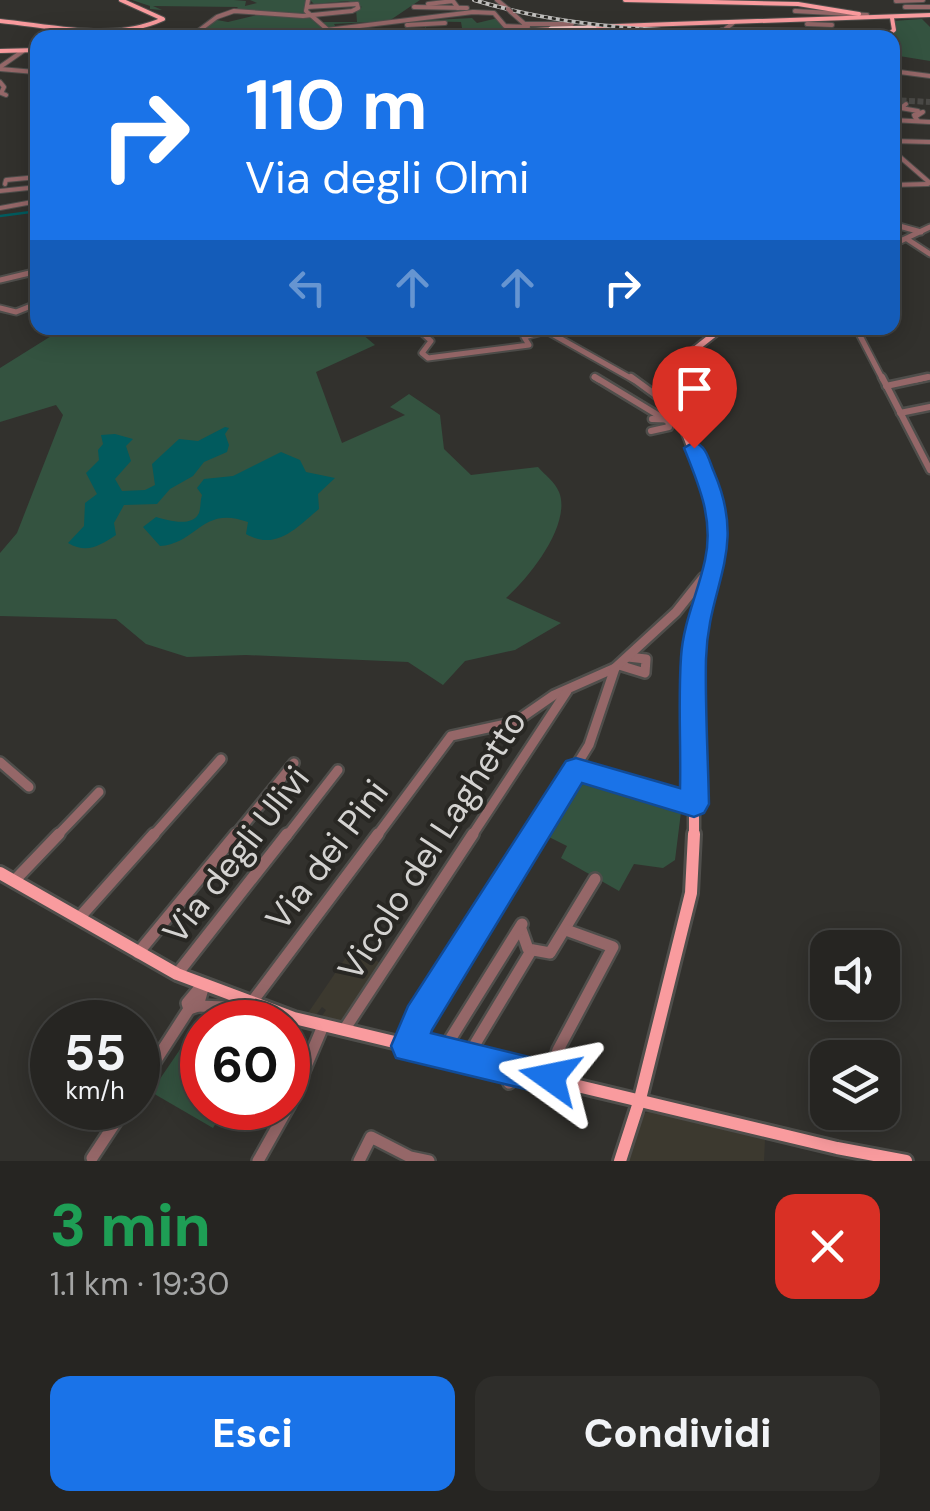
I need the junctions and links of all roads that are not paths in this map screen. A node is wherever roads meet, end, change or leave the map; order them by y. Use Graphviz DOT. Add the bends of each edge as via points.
graph roads {
  1 [pos="121,0"];
  2 [pos="308,0"];
  3 [pos="498,0"];
  4 [pos="625,0"];
  5 [pos="895,0"];
  6 [pos="917,0"];
  7 [pos="426,2"];
  8 [pos="784,4"];
  9 [pos="307,7"];
  10 [pos="906,7"];
  11 [pos="458,8"];
  12 [pos="928,10"];
  13 [pos="795,11"];
  14 [pos="474,12"];
  15 [pos="482,12"];
  16 [pos="808,12"];
  17 [pos="311,14"];
  18 [pos="916,14"];
  19 [pos="867,15"];
  20 [pos="814,16"];
  21 [pos="878,16"];
  22 [pos="894,17"];
  23 [pos="482,21"];
  24 [pos="0,22"];
  25 [pos="733,22"];
  26 [pos="400,23"];
  27 [pos="445,23"];
  28 [pos="554,24"];
  29 [pos="528,27"];
  30 [pos="572,28"];
  31 [pos="602,29"];
  32 [pos="202,30"];
  33 [pos="327,30"];
  34 [pos="480,30"];
  35 [pos="562,30"];
  36 [pos="627,30"];
  37 [pos="722,30"];
  38 [pos="738,30"];
  39 [pos="738,30"];
  40 [pos="804,30"];
  41 [pos="811,30"];
  42 [pos="837,30"];
  43 [pos="894,30"];
  44 [pos="23,51"];
  45 [pos="30,51"];
  46 [pos="0,52"];
  47 [pos="0,68"];
  48 [pos="30,71"];
  49 [pos="900,72"];
  50 [pos="930,76"];
  51 [pos="1,84"];
  52 [pos="12,88"];
  53 [pos="6,95"];
  54 [pos="906,104"];
  55 [pos="917,116"];
  56 [pos="900,119"];
  57 [pos="930,122"];
  58 [pos="900,124"];
  59 [pos="904,126"];
  60 [pos="900,142"];
  61 [pos="930,142"];
  62 [pos="900,157"];
  63 [pos="30,178"];
  64 [pos="5,184"];
  65 [pos="930,184"];
  66 [pos="900,185"];
  67 [pos="30,188"];
  68 [pos="0,191"];
  69 [pos="30,206"];
  70 [pos="0,208"];
  71 [pos="900,226"];
  72 [pos="930,227"];
  73 [pos="921,232"];
  74 [pos="907,238"];
  75 [pos="900,241"];
  76 [pos="930,254"];
  77 [pos="30,273"];
  78 [pos="0,280"];
  79 [pos="30,306"];
  80 [pos="0,308"];
  81 [pos="426,335"];
  82 [pos="529,335"];
  83 [pos="555,335"];
  84 [pos="713,335"];
  85 [pos="860,335"];
  86 [pos="594,377"];
  87 [pos="930,377"];
  88 [pos="886,386"];
  89 [pos="930,407"];
  90 [pos="673,410"];
  91 [pos="900,413"];
  92 [pos="652,419"];
  93 [pos="651,431"];
  94 [pos="930,470"];
  95 [pos="715,568"];
  96 [pos="628,656"];
  97 [pos="617,666"];
  98 [pos="567,690"];
  99 [pos="438,732"];
  100 [pos="451,737"];
  101 [pos="221,759"];
  102 [pos="0,762"];
  103 [pos="294,763"];
  104 [pos="338,770"];
  105 [pos="576,770"];
  106 [pos="29,787"];
  107 [pos="100,792"];
  108 [pos="694,804"];
  109 [pos="7,877"];
  110 [pos="595,879"];
  111 [pos="79,918"];
  112 [pos="566,930"];
  113 [pos="531,952"];
  114 [pos="138,954"];
  115 [pos="177,974"];
  116 [pos="203,985"];
  117 [pos="189,1000"];
  118 [pos="243,1000"];
  119 [pos="253,1000"];
  120 [pos="310,1022"];
  121 [pos="323,1026"];
  122 [pos="180,1028"];
  123 [pos="344,1030"];
  124 [pos="408,1046"];
  125 [pos="448,1055"];
  126 [pos="160,1057"];
  127 [pos="466,1059"];
  128 [pos="550,1077"];
  129 [pos="640,1099"];
  130 [pos="110,1130"];
  131 [pos="92,1158"];
  132 [pos="423,1160"];
  133 [pos="258,1161"];
  134 [pos="359,1161"];
  135 [pos="620,1161"];
  136 [pos="906,1161"];
  1 -- 24 [label="main road" via="162,19 124,30"];
  2 -- 9 [label="street"];
  3 -- 29 [label="street"];
  4 -- 8 [label="main road"];
  5 -- 6 [label="street"];
  5 -- 10 [label="street"];
  6 -- 12 [label="street"];
  7 -- 11 [label="street" via="454,1"];
  7 -- 11 [label="street" via="414,7"];
  8 -- 19 [label="main road"];
  9 -- 17 [label="street"];
  9 -- 17 [label="street" via="358,8"];
  10 -- 12 [label="street"];
  10 -- 18 [label="street"];
  10 -- 22 [label="street"];
  11 -- 14 [label="street"];
  12 -- 22 [label="main road"];
  13 -- 16 [label="street"];
  14 -- 15 [label="street"];
  14 -- 26 [label="street"];
  15 -- 23 [label="street"];
  15 -- 29 [label="street" via="496,14 505,26"];
  16 -- 19 [label="street"];
  16 -- 20 [label="street"];
  17 -- 32 [label="street" via="232,11"];
  17 -- 33 [label="street"];
  19 -- 21 [label="main road"];
  21 -- 22 [label="main road"];
  21 -- 25 [label="main road"];
  22 -- 43 [label="main road"];
  25 -- 36 [label="main road"];
  25 -- 37 [label="street"];
  26 -- 27 [label="street"];
  26 -- 33 [label="street"];
  28 -- 29 [label="main road"];
  28 -- 29 [label="street"];
  28 -- 30 [label="highway"];
  28 -- 31 [label="main road"];
  28 -- 31 [label="main road"];
  29 -- 34 [label="main road"];
  30 -- 31 [label="highway"];
  30 -- 35 [label="street"];
  31 -- 36 [label="main road"];
  31 -- 36 [label="street"];
  37 -- 39 [label="street"];
  38 -- 40 [label="street"];
  41 -- 42 [label="street" via="806,23"];
  44 -- 45 [label="main road"];
  44 -- 46 [label="main road"];
  44 -- 47 [label="street"];
  47 -- 48 [label="street"];
  49 -- 50 [label="street"];
  51 -- 52 [label="street"];
  51 -- 53 [label="street"];
  54 -- 55 [label="street" via="901,108"];
  55 -- 56 [label="street"];
  55 -- 57 [label="street"];
  58 -- 59 [label="street"];
  60 -- 61 [label="street"];
  62 -- 65 [label="street"];
  63 -- 64 [label="street"];
  65 -- 66 [label="street"];
  67 -- 68 [label="street"];
  69 -- 70 [label="street"];
  71 -- 73 [label="street"];
  72 -- 73 [label="street"];
  73 -- 74 [label="street"];
  74 -- 75 [label="street"];
  74 -- 76 [label="street"];
  77 -- 78 [label="street"];
  79 -- 80 [label="street"];
  81 -- 82 [label="street" via="432,340 422,353 428,358 530,345 524,337"];
  83 -- 90 [label="street"];
  84 -- 90 [label="main road" via="679,361 672,375"];
  85 -- 88 [label="street"];
  86 -- 90 [label="street"];
  87 -- 88 [label="street"];
  88 -- 91 [label="street"];
  89 -- 91 [label="street"];
  90 -- 92 [label="street"];
  90 -- 93 [label="street" via="669,427"];
  90 -- 95 [label="main road" via="716,502"];
  91 -- 94 [label="street"];
  95 -- 96 [label="street, Vicolo del Laghetto"];
  95 -- 108 [label="main road" via="694,657"];
  96 -- 97 [label="street, Vicolo del Laghetto"];
  96 -- 97 [label="street" via="646,659 645,673"];
  97 -- 98 [label="street, Vicolo del Laghetto"];
  97 -- 105 [label="street"];
  98 -- 100 [label="street, Vicolo del Laghetto" via="515,722"];
  98 -- 123 [label="street, Vicolo del Laghetto"];
  99 -- 100 [label="street"];
  100 -- 119 [label="street, Via dei Pini"];
  101 -- 111 [label="street"];
  102 -- 106 [label="street"];
  103 -- 114 [label="street"];
  104 -- 115 [label="street, Via degli Ulivi"];
  105 -- 108 [label="street"];
  105 -- 124 [label="street"];
  107 -- 109 [label="street"];
  108 -- 129 [label="main road" via="691,893"];
  109 -- 111 [label="main road"];
  110 -- 112 [label="street"];
  111 -- 114 [label="main road"];
  112 -- 113 [label="street" via="550,953"];
  112 -- 128 [label="street" via="614,946"];
  113 -- 125 [label="street" via="522,924"];
  113 -- 127 [label="street"];
  114 -- 115 [label="main road"];
  115 -- 116 [label="main road"];
  116 -- 117 [label="street"];
  116 -- 118 [label="main road"];
  120 -- 121 [label="main road"];
  121 -- 123 [label="main road"];
  121 -- 133 [label="street"];
  122 -- 126 [label="street"];
  123 -- 124 [label="main road"];
  124 -- 125 [label="main road"];
  125 -- 127 [label="main road"];
  127 -- 128 [label="main road"];
  128 -- 129 [label="main road"];
  129 -- 135 [label="main road"];
  129 -- 136 [label="main road"];
  130 -- 131 [label="street"];
  132 -- 134 [label="street" via="371,1136"];
}
